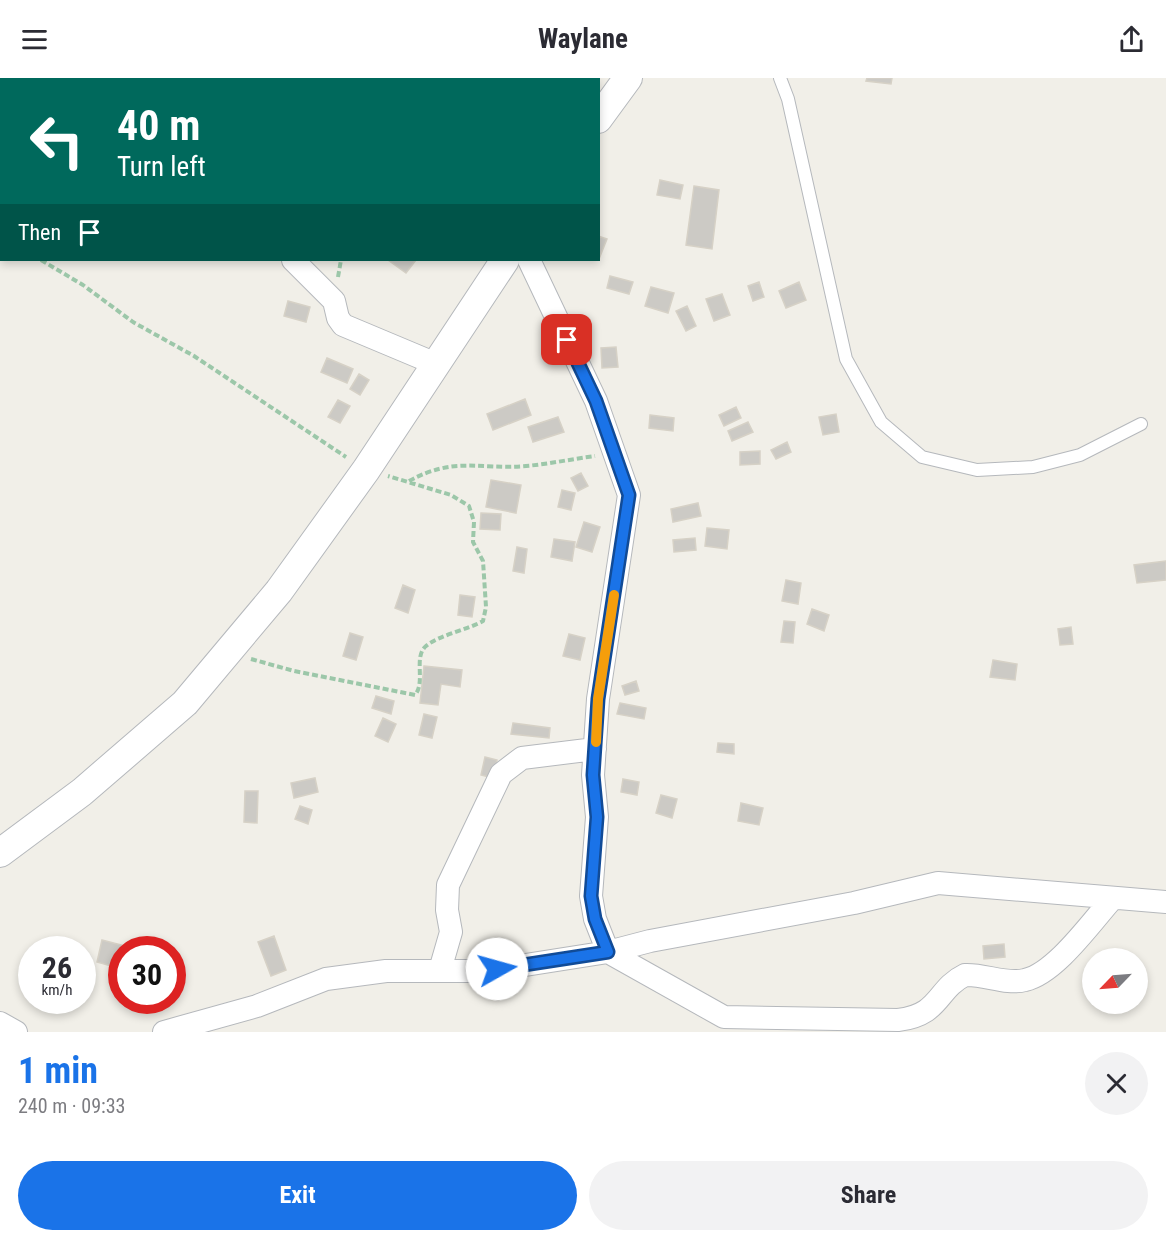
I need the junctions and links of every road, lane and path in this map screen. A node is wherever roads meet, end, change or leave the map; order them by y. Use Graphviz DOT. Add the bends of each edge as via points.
graph roads {
  1 [pos="628,78"];
  2 [pos="780,78"];
  3 [pos="600,116"];
  4 [pos="43,261"];
  5 [pos="294,261"];
  6 [pos="504,261"];
  7 [pos="529,261"];
  8 [pos="436,364"];
  9 [pos="1141,424"];
  10 [pos="616,453"];
  11 [pos="366,470"];
  12 [pos="408,481"];
  13 [pos="227,652"];
  14 [pos="595,749"];
  15 [pos="0,853"];
  16 [pos="1113,898"];
  17 [pos="1166,902"];
  18 [pos="608,952"];
  19 [pos="440,970"];
  20 [pos="0,1023"];
  21 [pos="16,1032"];
  22 [pos="164,1032"];
  1 -- 3 [label="street"];
  2 -- 9 [label="lane" via="846,359 881,422 922,457 977,470 1033,467 1080,455"];
  4 -- 11 [label="path"];
  5 -- 8 [label="street" via="334,301 343,325"];
  6 -- 8 [label="street"];
  7 -- 10 [label="street" via="596,401"];
  8 -- 11 [label="street"];
  10 -- 12 [label="path" via="524,466 459,464 440,467"];
  10 -- 14 [label="street" via="629,495 628,516 606,640"];
  11 -- 12 [label="path"];
  11 -- 13 [label="street" via="279,591"];
  12 -- 13 [label="path" via="451,495 469,506 474,522 473,543 483,561 486,607 483,621 427,645 421,656 417,693 294,671"];
  13 -- 15 [label="street" via="186,703 82,792"];
  14 -- 18 [label="street" via="597,817 591,896"];
  14 -- 19 [label="street" via="522,758 501,774 448,885 451,932"];
  16 -- 17 [label="street"];
  16 -- 18 [label="street" via="938,883"];
  16 -- 18 [label="street" via="1057,960 1038,975 1015,981 965,975 925,1013 906,1019 724,1017"];
  18 -- 19 [label="street" via="508,968"];
  19 -- 22 [label="street" via="386,970 326,979 258,1006"];
  20 -- 21 [label="street"];
}
